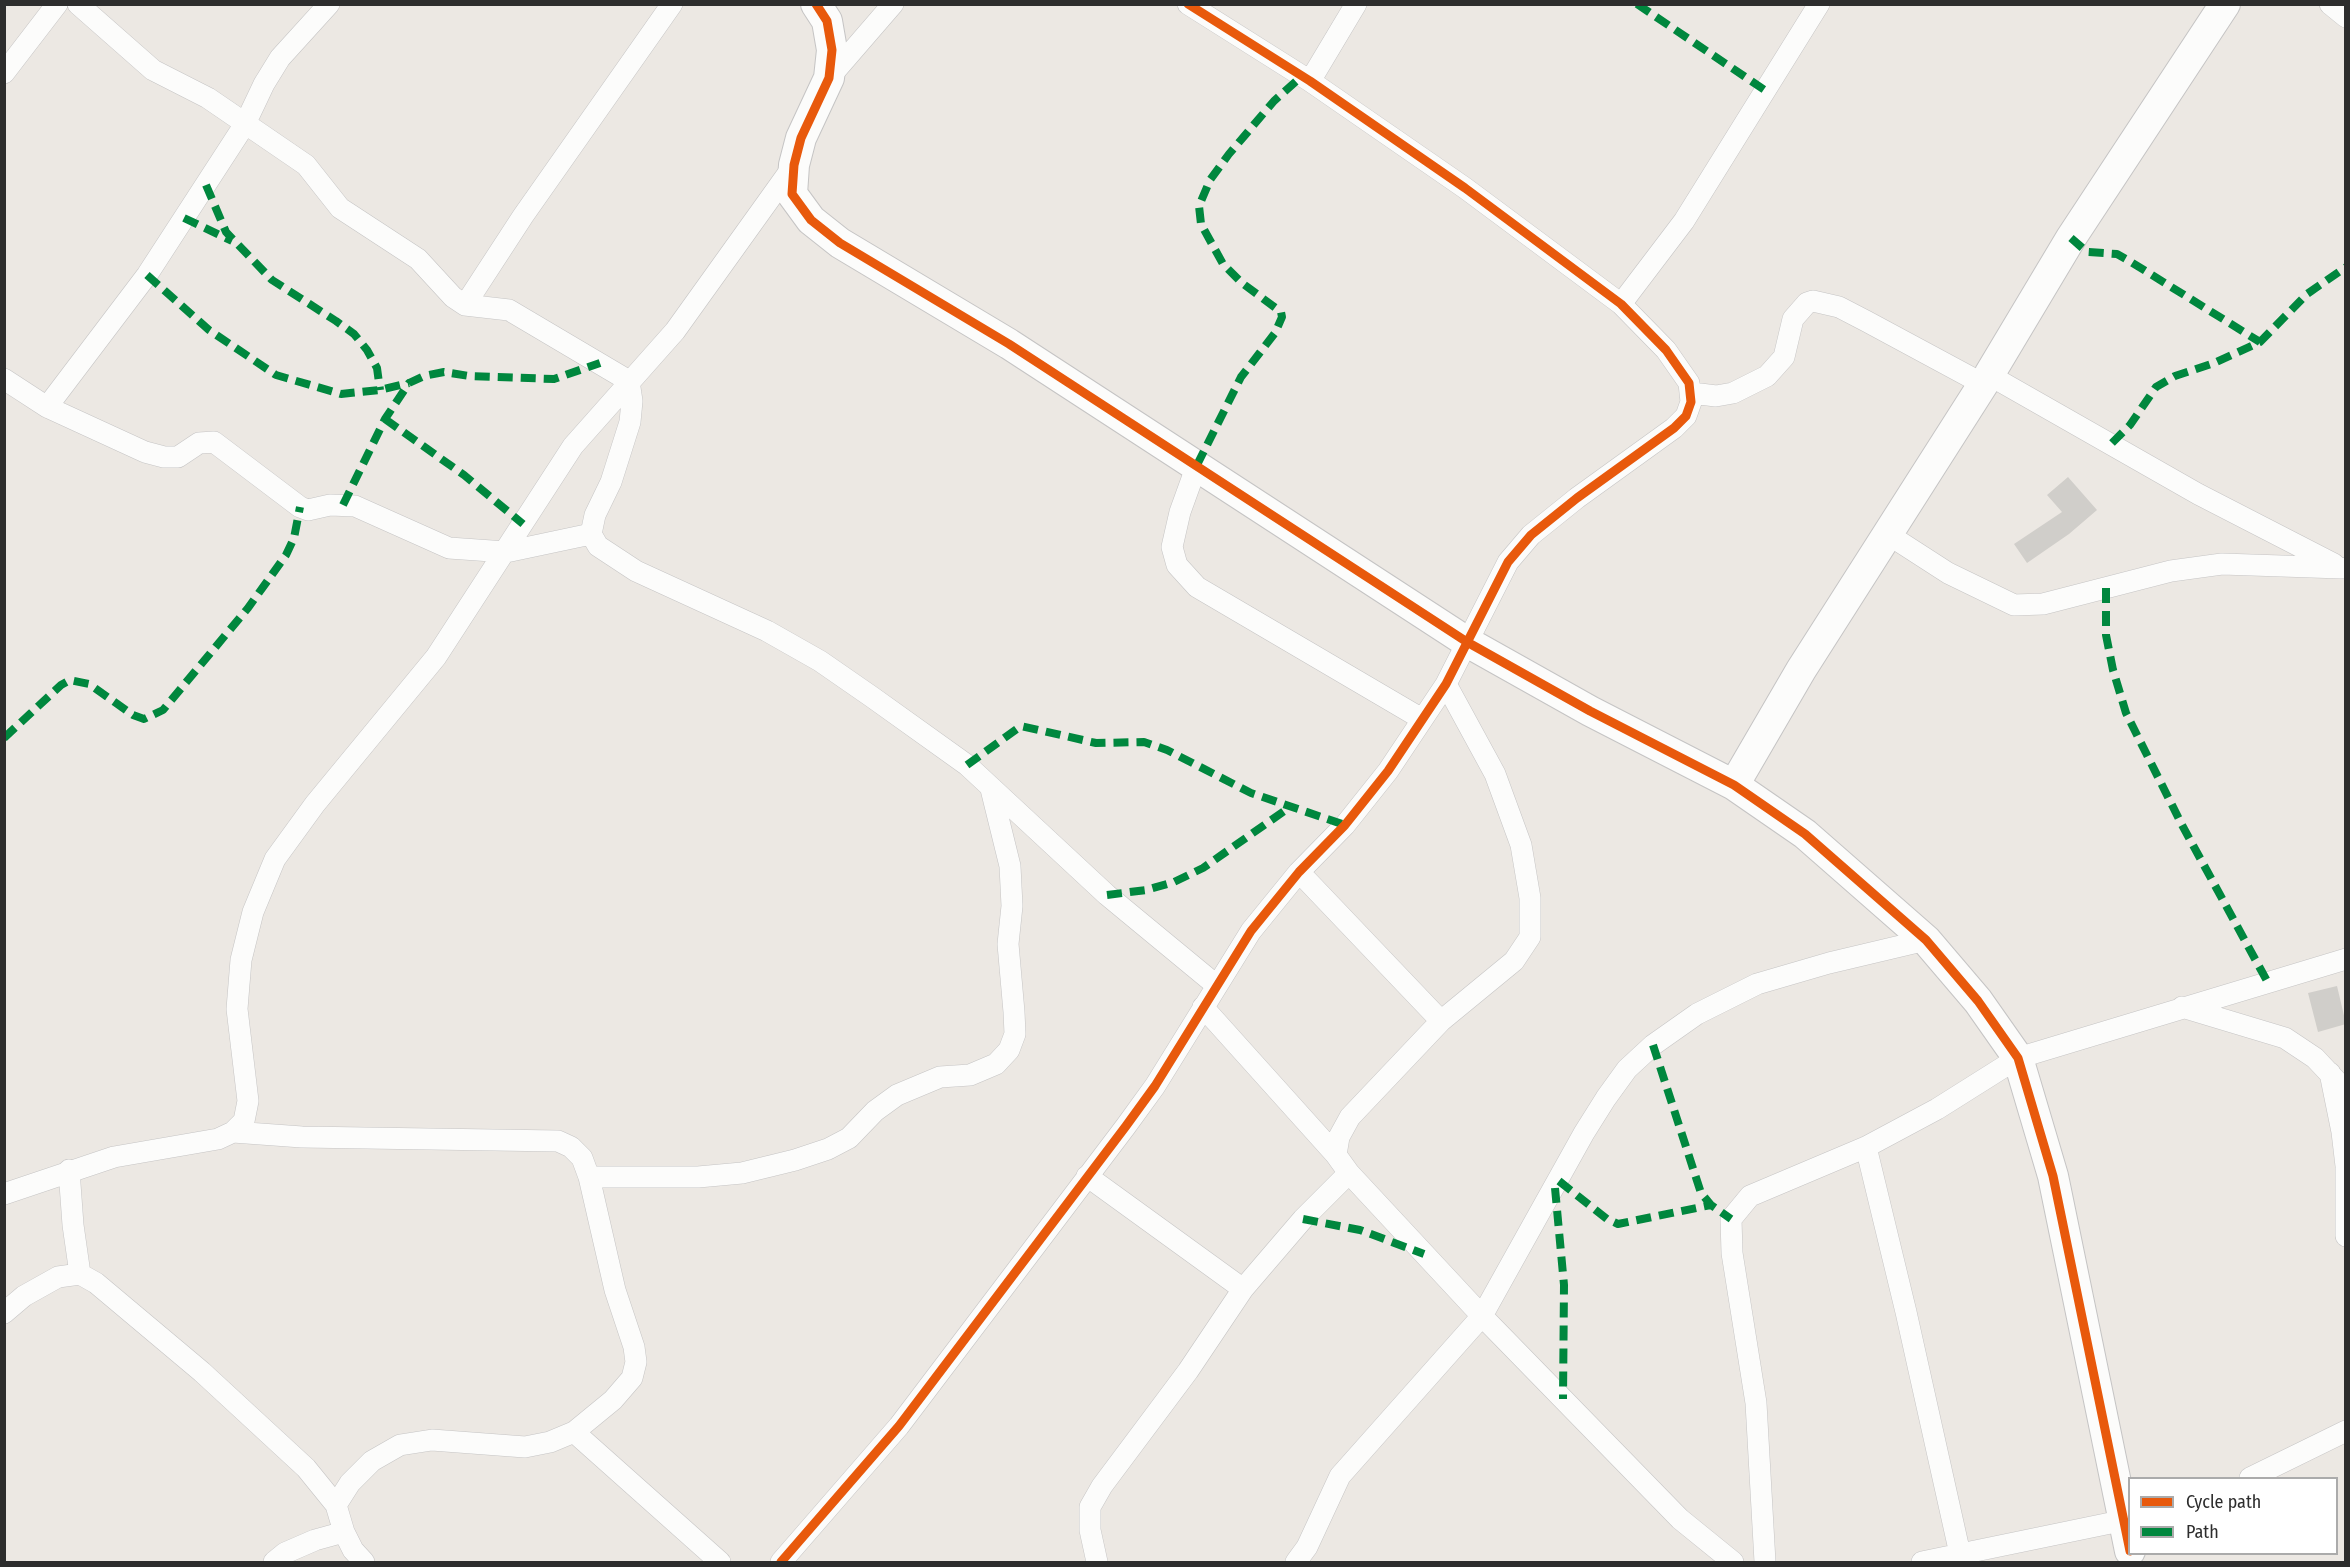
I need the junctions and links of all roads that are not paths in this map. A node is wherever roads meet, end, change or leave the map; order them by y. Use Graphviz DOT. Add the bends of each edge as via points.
graph roads {
  1 [pos="57,4"];
  2 [pos="78,4"];
  3 [pos="329,4"];
  4 [pos="672,4"];
  5 [pos="816,4"];
  6 [pos="893,4"];
  7 [pos="1188,4"];
  8 [pos="1356,4"];
  9 [pos="1819,4"];
  10 [pos="2225,4"];
  11 [pos="2330,4"];
  12 [pos="2346,17"];
  13 [pos="4,73"];
  14 [pos="829,78"];
  15 [pos="1310,81"];
  16 [pos="245,124"];
  17 [pos="794,165"];
  18 [pos="1621,304"];
  19 [pos="465,305"];
  20 [pos="4,379"];
  21 [pos="1986,380"];
  22 [pos="629,381"];
  23 [pos="1692,393"];
  24 [pos="47,407"];
  25 [pos="1197,465"];
  26 [pos="523,524"];
  27 [pos="1886,533"];
  28 [pos="591,534"];
  29 [pos="558,541"];
  30 [pos="506,552"];
  31 [pos="2343,569"];
  32 [pos="1467,642"];
  33 [pos="1446,684"];
  34 [pos="1422,719"];
  35 [pos="1734,785"];
  36 [pos="991,788"];
  37 [pos="1299,872"];
  38 [pos="1926,940"];
  39 [pos="2346,959"];
  40 [pos="1216,985"];
  41 [pos="1203,1007"];
  42 [pos="2181,1007"];
  43 [pos="1441,1021"];
  44 [pos="2018,1058"];
  45 [pos="2330,1072"];
  46 [pos="2346,1090"];
  47 [pos="233,1132"];
  48 [pos="1866,1147"];
  49 [pos="1336,1155"];
  50 [pos="2346,1167"];
  51 [pos="69,1170"];
  52 [pos="1348,1173"];
  53 [pos="1087,1176"];
  54 [pos="589,1177"];
  55 [pos="4,1194"];
  56 [pos="2346,1236"];
  57 [pos="80,1274"];
  58 [pos="1243,1289"];
  59 [pos="4,1313"];
  60 [pos="1482,1316"];
  61 [pos="2346,1431"];
  62 [pos="574,1432"];
  63 [pos="2254,1477"];
  64 [pos="336,1505"];
  65 [pos="2127,1520"];
  66 [pos="344,1532"];
  67 [pos="1960,1554"];
  68 [pos="274,1563"];
  69 [pos="364,1563"];
  70 [pos="720,1563"];
  71 [pos="780,1563"];
  72 [pos="1097,1563"];
  73 [pos="1296,1563"];
  74 [pos="1733,1563"];
  75 [pos="1765,1563"];
  76 [pos="1922,1563"];
  1 -- 13 [label="street"];
  2 -- 16 [label="street" via="153,70 190,87"];
  3 -- 16 [label="street" via="280,58"];
  4 -- 19 [label="street"];
  5 -- 14 [label="street" via="827,21 832,50"];
  6 -- 14 [label="street"];
  7 -- 15 [label="street"];
  8 -- 15 [label="street"];
  9 -- 18 [label="street" via="1684,221"];
  10 -- 21 [label="street" via="2071,238"];
  11 -- 12 [label="street"];
  14 -- 17 [label="street" via="801,138"];
  15 -- 18 [label="street" via="1465,188"];
  16 -- 19 [label="street" via="306,165 340,208 418,260"];
  16 -- 24 [label="street" via="147,275"];
  17 -- 22 [label="street" via="675,332"];
  17 -- 25 [label="street" via="792,194 811,220 840,243"];
  18 -- 23 [label="street" via="1666,350"];
  19 -- 22 [label="street" via="509,310"];
  20 -- 24 [label="street"];
  21 -- 23 [label="street" via="1839,307 1813,301 1793,319 1784,357 1767,376 1734,393"];
  21 -- 27 [label="street"];
  21 -- 31 [label="street"];
  22 -- 26 [label="street" via="573,446"];
  22 -- 28 [label="street" via="630,422"];
  23 -- 32 [label="street" via="1686,416 1674,428 1577,498 1508,562"];
  24 -- 30 [label="street" via="164,457 178,457 199,443 213,442 308,510 330,504 355,506 449,548"];
  25 -- 32 [label="street"];
  25 -- 34 [label="street" via="1172,547 1177,566 1197,587"];
  26 -- 29 [label="street"];
  26 -- 30 [label="street"];
  27 -- 31 [label="street" via="1948,573 2014,605 2043,604 2171,571 2222,564"];
  27 -- 35 [label="street"];
  28 -- 29 [label="street"];
  28 -- 36 [label="street" via="598,546 636,570 767,631 820,661 967,765"];
  29 -- 30 [label="street"];
  30 -- 47 [label="street" via="436,657 315,804 275,859 253,912 241,960 237,1009 248,1101 244,1121"];
  32 -- 33 [label="street"];
  32 -- 35 [label="street"];
  33 -- 34 [label="street"];
  33 -- 43 [label="street" via="1495,774 1521,846 1530,898 1530,937 1514,962"];
  34 -- 37 [label="street" via="1388,771 1345,825"];
  35 -- 38 [label="street" via="1805,834"];
  36 -- 40 [label="street" via="1107,895"];
  36 -- 54 [label="street" via="1010,866 1012,906 1008,944 1015,1034 1009,1050 996,1064 970,1075 940,1077 897,1095 849,1138 795,1160 742,1173 709,1176"];
  37 -- 40 [label="street" via="1251,931"];
  37 -- 43 [label="street"];
  38 -- 44 [label="street" via="1978,1001"];
  38 -- 60 [label="street" via="1757,984 1698,1014 1653,1045 1605,1098"];
  39 -- 42 [label="street"];
  40 -- 41 [label="street"];
  41 -- 49 [label="street"];
  41 -- 53 [label="street" via="1155,1086"];
  42 -- 44 [label="street"];
  42 -- 45 [label="street" via="2285,1038"];
  43 -- 49 [label="street" via="1350,1117 1339,1137"];
  44 -- 48 [label="street" via="1937,1109"];
  44 -- 65 [label="street" via="2053,1176"];
  45 -- 46 [label="street"];
  45 -- 50 [label="street"];
  47 -- 51 [label="street" via="218,1139"];
  47 -- 54 [label="street" via="302,1137 558,1141 571,1146 582,1158"];
  48 -- 67 [label="street"];
  48 -- 75 [label="street" via="1750,1196 1731,1219 1732,1253 1756,1402"];
  49 -- 52 [label="street"];
  50 -- 56 [label="street"];
  51 -- 55 [label="street"];
  51 -- 57 [label="street"];
  52 -- 58 [label="street"];
  52 -- 60 [label="street"];
  53 -- 58 [label="street"];
  53 -- 71 [label="street" via="898,1426"];
  54 -- 62 [label="street" via="636,1362 632,1378 613,1400"];
  57 -- 59 [label="street" via="57,1277"];
  57 -- 64 [label="street" via="163,1338 257,1421 306,1468"];
  58 -- 72 [label="street" via="1090,1506"];
  60 -- 73 [label="street" via="1340,1476"];
  60 -- 74 [label="street" via="1680,1519"];
  61 -- 63 [label="street"];
  62 -- 64 [label="street" via="525,1447 432,1440 400,1445 372,1461 350,1483"];
  62 -- 70 [label="street"];
  64 -- 66 [label="street"];
  65 -- 67 [label="street"];
  66 -- 68 [label="street" via="285,1553"];
  66 -- 69 [label="street"];
  67 -- 76 [label="street"];
}
